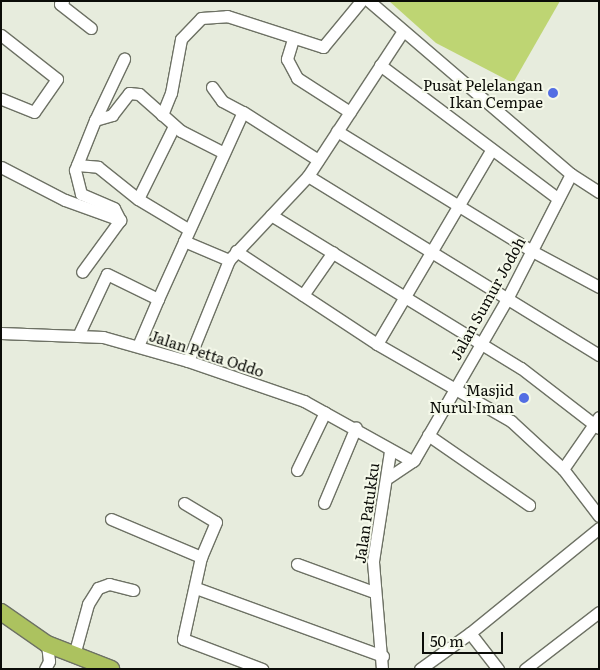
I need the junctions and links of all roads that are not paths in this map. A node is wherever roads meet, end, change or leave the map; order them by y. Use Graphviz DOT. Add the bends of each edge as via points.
graph roads {
  1 [pos="361,1"];
  2 [pos="368,1"];
  3 [pos="60,2"];
  4 [pos="91,28"];
  5 [pos="403,31"];
  6 [pos="1,35"];
  7 [pos="293,39"];
  8 [pos="124,59"];
  9 [pos="380,65"];
  10 [pos="212,88"];
  11 [pos="1,99"];
  12 [pos="244,112"];
  13 [pos="350,112"];
  14 [pos="162,115"];
  15 [pos="95,120"];
  16 [pos="174,126"];
  17 [pos="338,131"];
  18 [pos="492,149"];
  19 [pos="222,152"];
  20 [pos="318,160"];
  21 [pos="76,165"];
  22 [pos="1,167"];
  23 [pos="571,174"];
  24 [pos="308,176"];
  25 [pos="599,192"];
  26 [pos="557,198"];
  27 [pos="138,199"];
  28 [pos="460,205"];
  29 [pos="271,215"];
  30 [pos="120,220"];
  31 [pos="188,229"];
  32 [pos="184,240"];
  33 [pos="432,250"];
  34 [pos="532,251"];
  35 [pos="333,252"];
  36 [pos="232,255"];
  37 [pos="82,272"];
  38 [pos="599,287"];
  39 [pos="406,294"];
  40 [pos="303,295"];
  41 [pos="508,297"];
  42 [pos="158,299"];
  43 [pos="1,333"];
  44 [pos="78,336"];
  45 [pos="482,343"];
  46 [pos="377,344"];
  47 [pos="138,346"];
  48 [pos="599,356"];
  49 [pos="188,361"];
  50 [pos="453,388"];
  51 [pos="325,412"];
  52 [pos="597,423"];
  53 [pos="356,427"];
  54 [pos="428,435"];
  55 [pos="390,451"];
  56 [pos="412,461"];
  57 [pos="563,469"];
  58 [pos="297,470"];
  59 [pos="389,477"];
  60 [pos="184,503"];
  61 [pos="324,503"];
  62 [pos="529,505"];
  63 [pos="599,516"];
  64 [pos="110,519"];
  65 [pos="599,528"];
  66 [pos="201,557"];
  67 [pos="297,564"];
  68 [pos="196,588"];
  69 [pos="133,590"];
  70 [pos="374,592"];
  71 [pos="1,612"];
  72 [pos="599,612"];
  73 [pos="470,633"];
  74 [pos="47,644"];
  75 [pos="74,656"];
  76 [pos="383,656"];
  77 [pos="45,669"];
  78 [pos="111,669"];
  79 [pos="262,669"];
  80 [pos="382,669"];
  81 [pos="420,669"];
  82 [pos="498,669"];
  83 [pos="525,669"];
  1 -- 7 [label="street" via="323,47"];
  2 -- 5 [label="street"];
  3 -- 4 [label="street"];
  5 -- 9 [label="street"];
  5 -- 23 [label="street"];
  6 -- 11 [label="street" via="56,79 34,112"];
  7 -- 13 [label="street" via="287,59 297,78"];
  7 -- 14 [label="street" via="227,16 201,18 181,39 171,92"];
  8 -- 15 [label="street"];
  9 -- 13 [label="street"];
  9 -- 18 [label="street"];
  10 -- 12 [label="street" via="222,101"];
  12 -- 19 [label="street"];
  12 -- 20 [label="street"];
  13 -- 17 [label="street"];
  14 -- 15 [label="street" via="135,93 112,114"];
  14 -- 16 [label="street"];
  15 -- 21 [label="street"];
  16 -- 19 [label="street"];
  16 -- 27 [label="street"];
  17 -- 20 [label="street"];
  17 -- 28 [label="street"];
  18 -- 26 [label="street"];
  18 -- 28 [label="street"];
  19 -- 31 [label="street"];
  20 -- 24 [label="street"];
  21 -- 27 [label="street" via="98,167"];
  21 -- 30 [label="street" via="81,194 114,208"];
  22 -- 30 [label="street" via="65,200"];
  23 -- 25 [label="street"];
  23 -- 26 [label="street, Jalan Sumur Jodoh"];
  24 -- 29 [label="street"];
  24 -- 33 [label="street"];
  26 -- 34 [label="street, Jalan Sumur Jodoh"];
  27 -- 31 [label="street"];
  28 -- 33 [label="street"];
  28 -- 34 [label="street"];
  29 -- 35 [label="street"];
  29 -- 36 [label="street"];
  30 -- 37 [label="street"];
  31 -- 32 [label="street"];
  32 -- 36 [label="street"];
  32 -- 42 [label="street"];
  33 -- 39 [label="street"];
  33 -- 41 [label="street"];
  34 -- 38 [label="street"];
  34 -- 41 [label="street, Jalan Sumur Jodoh"];
  35 -- 39 [label="street"];
  35 -- 40 [label="street"];
  36 -- 40 [label="street"];
  36 -- 49 [label="street"];
  39 -- 45 [label="street"];
  39 -- 46 [label="street"];
  40 -- 46 [label="street"];
  41 -- 45 [label="street, Jalan Sumur Jodoh"];
  41 -- 48 [label="street"];
  42 -- 44 [label="street" via="107,274"];
  42 -- 47 [label="street"];
  43 -- 44 [label="street, Jalan Petta Oddo"];
  44 -- 47 [label="street, Jalan Petta Oddo"];
  45 -- 50 [label="street, Jalan Sumur Jodoh"];
  45 -- 52 [label="street"];
  46 -- 50 [label="street"];
  47 -- 49 [label="street, Jalan Petta Oddo"];
  49 -- 51 [label="street, Jalan Petta Oddo"];
  50 -- 54 [label="street, Jalan Sumur Jodoh"];
  50 -- 57 [label="street" via="511,421"];
  51 -- 53 [label="street, Jalan Petta Oddo"];
  51 -- 58 [label="street"];
  52 -- 57 [label="street"];
  53 -- 55 [label="street, Jalan Petta Oddo"];
  53 -- 61 [label="street"];
  54 -- 56 [label="street, Jalan Sumur Jodoh"];
  54 -- 62 [label="street"];
  55 -- 56 [label="street, Jalan Petta Oddo"];
  55 -- 59 [label="street, Jalan Patukku"];
  56 -- 59 [label="street"];
  57 -- 63 [label="street"];
  59 -- 70 [label="street, Jalan Patukku" via="376,533"];
  60 -- 66 [label="street" via="216,522"];
  64 -- 66 [label="street"];
  65 -- 73 [label="street"];
  66 -- 68 [label="street"];
  67 -- 70 [label="street"];
  68 -- 76 [label="street"];
  68 -- 79 [label="street" via="184,639"];
  69 -- 75 [label="street" via="109,584 98,588 88,604"];
  70 -- 76 [label="street, Jalan Patukku"];
  71 -- 74 [label="highway"];
  72 -- 83 [label="street"];
  73 -- 81 [label="street"];
  73 -- 82 [label="street"];
  74 -- 75 [label="highway"];
  74 -- 77 [label="street" via="49,661"];
  75 -- 78 [label="highway"];
  76 -- 80 [label="street, Jalan Patukku"];
}
